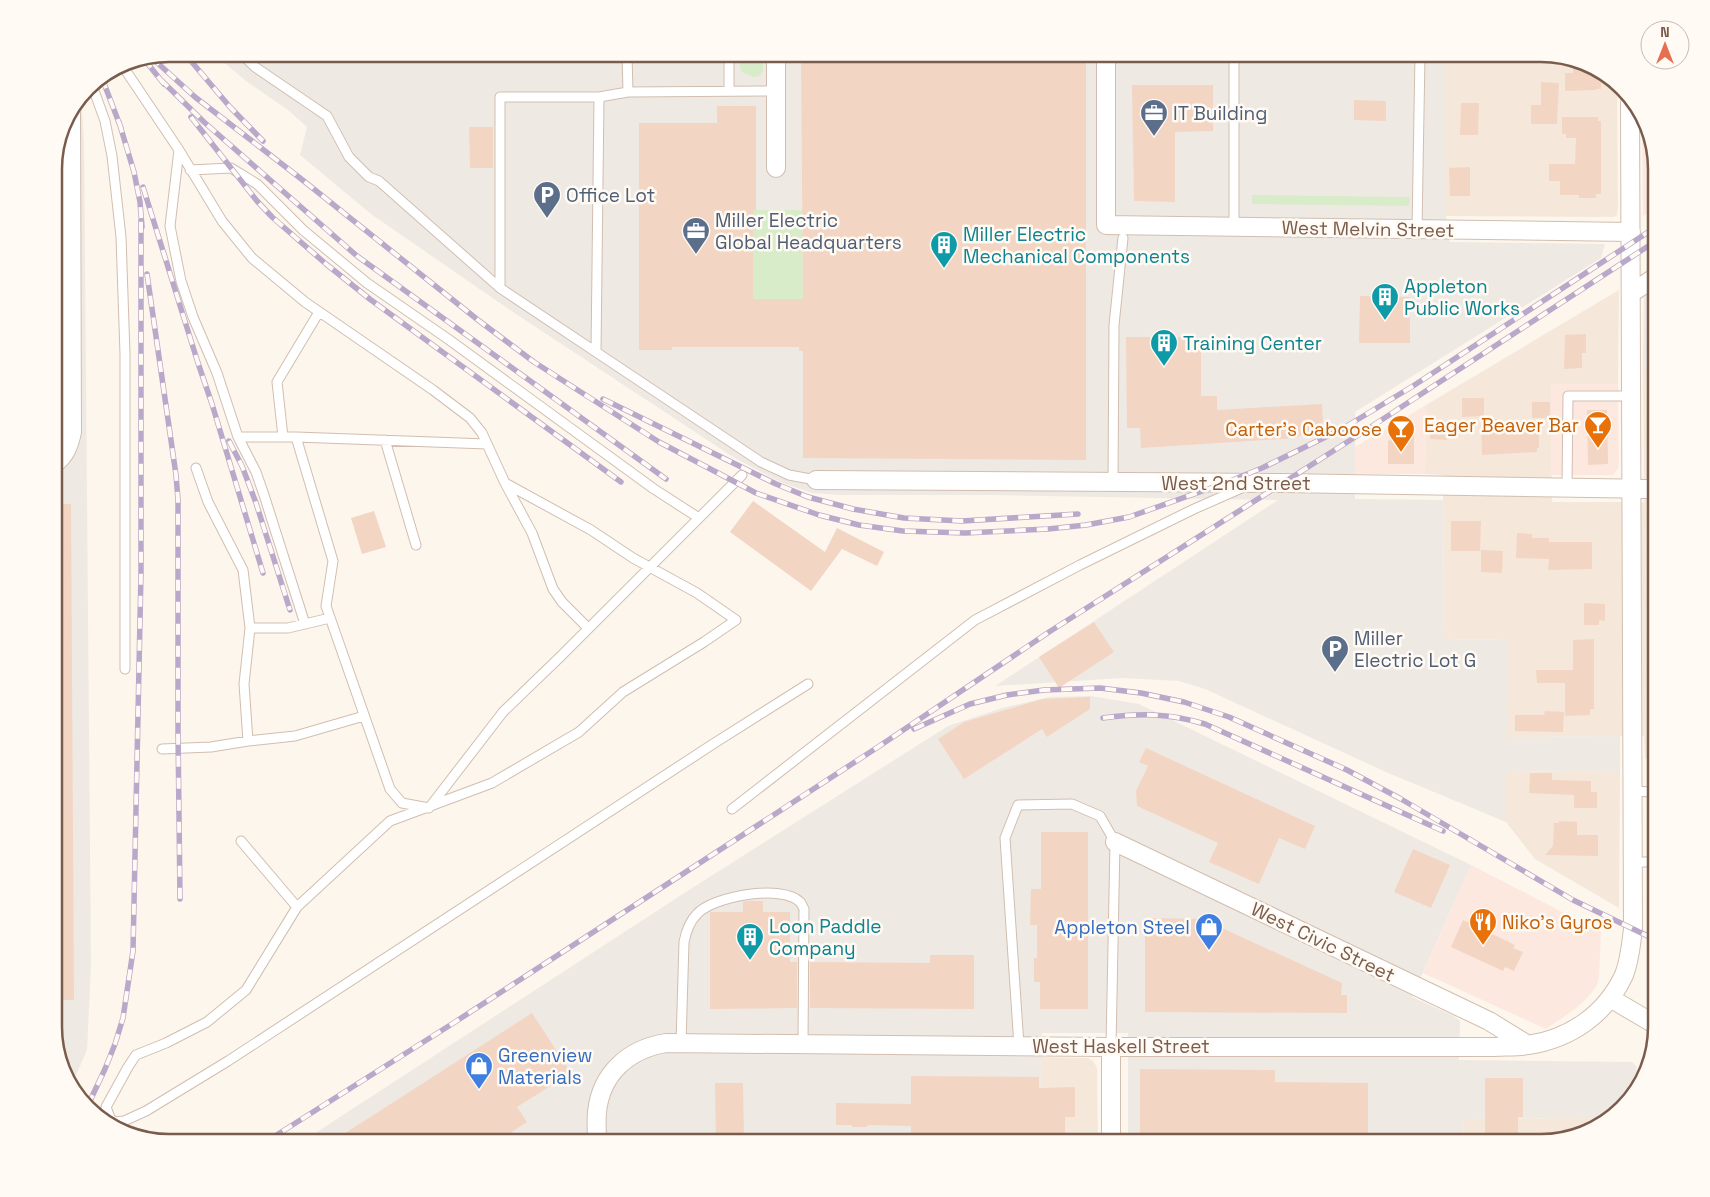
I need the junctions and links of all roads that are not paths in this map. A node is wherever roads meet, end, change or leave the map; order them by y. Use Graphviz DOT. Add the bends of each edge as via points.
graph roads {
  1 [pos="1106,62"];
  2 [pos="1234,62"];
  3 [pos="1420,62"];
  4 [pos="251,63"];
  5 [pos="627,63"];
  6 [pos="729,63"];
  7 [pos="776,63"];
  8 [pos="127,72"];
  9 [pos="730,91"];
  10 [pos="776,91"];
  11 [pos="628,92"];
  12 [pos="95,93"];
  13 [pos="599,97"];
  14 [pos="1630,112"];
  15 [pos="179,150"];
  16 [pos="63,155"];
  17 [pos="776,168"];
  18 [pos="190,170"];
  19 [pos="1234,227"];
  20 [pos="1417,230"];
  21 [pos="1631,232"];
  22 [pos="1123,238"];
  23 [pos="1648,282"];
  24 [pos="500,288"];
  25 [pos="1631,293"];
  26 [pos="319,312"];
  27 [pos="596,352"];
  28 [pos="1631,396"];
  29 [pos="238,437"];
  30 [pos="283,437"];
  31 [pos="296,437"];
  32 [pos="385,440"];
  33 [pos="487,444"];
  34 [pos="63,456"];
  35 [pos="196,468"];
  36 [pos="742,475"];
  37 [pos="816,480"];
  38 [pos="505,483"];
  39 [pos="1112,483"];
  40 [pos="1251,483"];
  41 [pos="1567,488"];
  42 [pos="1631,489"];
  43 [pos="1648,489"];
  44 [pos="699,518"];
  45 [pos="416,545"];
  46 [pos="650,567"];
  47 [pos="330,618"];
  48 [pos="305,624"];
  49 [pos="250,628"];
  50 [pos="588,628"];
  51 [pos="125,669"];
  52 [pos="808,684"];
  53 [pos="364,716"];
  54 [pos="248,740"];
  55 [pos="162,748"];
  56 [pos="1632,791"];
  57 [pos="1648,792"];
  58 [pos="429,808"];
  59 [pos="732,809"];
  60 [pos="241,841"];
  61 [pos="1115,842"];
  62 [pos="1648,862"];
  63 [pos="1633,863"];
  64 [pos="297,907"];
  65 [pos="1610,998"];
  66 [pos="1648,1020"];
  67 [pos="681,1043"];
  68 [pos="803,1044"];
  69 [pos="1528,1045"];
  70 [pos="1019,1046"];
  71 [pos="1111,1047"];
  72 [pos="109,1115"];
  73 [pos="120,1122"];
  74 [pos="597,1134"];
  75 [pos="1111,1134"];
  1 -- 19 [label="street, West Melvin Street" via="1106,225"];
  2 -- 19 [label="lane"];
  3 -- 20 [label="lane"];
  4 -- 24 [label="lane" via="327,116 349,157 359,168 379,181"];
  5 -- 11 [label="lane"];
  6 -- 9 [label="lane"];
  7 -- 10 [label="street"];
  8 -- 15 [label="lane"];
  9 -- 10 [label="lane"];
  9 -- 11 [label="lane"];
  10 -- 17 [label="street"];
  11 -- 13 [label="lane"];
  12 -- 51 [label="lane" via="112,156 122,237"];
  13 -- 24 [label="lane" via="500,97"];
  13 -- 27 [label="lane"];
  14 -- 21 [label="street, West Haskell Street"];
  15 -- 18 [label="lane"];
  15 -- 29 [label="lane" via="170,226 181,280"];
  16 -- 34 [label="street" via="72,432"];
  18 -- 26 [label="lane" via="222,221 252,258"];
  18 -- 44 [label="lane" via="231,168 257,184 303,230 367,283"];
  19 -- 20 [label="street, West Melvin Street"];
  20 -- 21 [label="street, West Melvin Street"];
  21 -- 25 [label="street, West Haskell Street"];
  22 -- 39 [label="lane" via="1114,330"];
  23 -- 25 [label="street"];
  24 -- 27 [label="lane"];
  25 -- 28 [label="street, West Haskell Street"];
  26 -- 30 [label="lane" via="277,382"];
  26 -- 33 [label="lane" via="470,418"];
  27 -- 37 [label="lane" via="761,462 789,475"];
  28 -- 41 [label="lane" via="1568,396"];
  28 -- 42 [label="street, West Haskell Street"];
  29 -- 30 [label="lane"];
  29 -- 48 [label="lane" via="256,472"];
  30 -- 31 [label="lane"];
  31 -- 32 [label="lane"];
  31 -- 47 [label="lane" via="333,562 326,606"];
  32 -- 33 [label="lane"];
  32 -- 45 [label="lane"];
  33 -- 38 [label="lane"];
  35 -- 49 [label="lane" via="208,502 243,570"];
  36 -- 44 [label="lane"];
  37 -- 39 [label="street, West 2nd Street"];
  38 -- 46 [label="lane"];
  38 -- 50 [label="lane" via="532,533 553,589"];
  39 -- 40 [label="street, West 2nd Street"];
  40 -- 41 [label="street, West 2nd Street"];
  40 -- 59 [label="lane" via="1080,565 975,620"];
  41 -- 42 [label="street, West 2nd Street"];
  42 -- 43 [label="street, West 2nd Street"];
  42 -- 56 [label="street, West Haskell Street"];
  44 -- 46 [label="lane"];
  46 -- 50 [label="lane"];
  46 -- 58 [label="lane" via="697,593 736,620 623,692 579,732 492,783"];
  47 -- 48 [label="lane"];
  47 -- 53 [label="lane"];
  48 -- 49 [label="lane" via="288,628"];
  49 -- 54 [label="lane" via="244,684"];
  50 -- 58 [label="lane" via="503,712"];
  52 -- 73 [label="lane" via="228,1061 146,1111"];
  53 -- 54 [label="lane" via="295,736"];
  53 -- 58 [label="lane" via="394,796 402,803"];
  54 -- 55 [label="lane" via="205,748"];
  56 -- 57 [label="lane"];
  56 -- 63 [label="street, West Haskell Street"];
  58 -- 64 [label="lane" via="390,821"];
  60 -- 64 [label="lane"];
  61 -- 69 [label="street, West Civic Street" via="1489,1022"];
  61 -- 70 [label="lane" via="1100,816 1072,804 1018,806 1005,838"];
  61 -- 71 [label="lane"];
  62 -- 63 [label="lane"];
  63 -- 65 [label="street, West Haskell Street" via="1630,952 1624,974"];
  64 -- 72 [label="lane" via="246,990 207,1022 136,1055 106,1107"];
  65 -- 66 [label="street"];
  65 -- 69 [label="street, West Haskell Street" via="1595,1015 1574,1030 1558,1038"];
  67 -- 68 [label="street, West Haskell Street"];
  67 -- 68 [label="lane" via="684,942 688,928 697,914 727,898 774,893 800,901 804,909"];
  67 -- 74 [label="street, West Haskell Street" via="652,1045 640,1050 612,1072 602,1088"];
  68 -- 70 [label="street, West Haskell Street"];
  69 -- 71 [label="street, West Haskell Street"];
  70 -- 71 [label="street, West Haskell Street"];
  71 -- 75 [label="street"];
}
